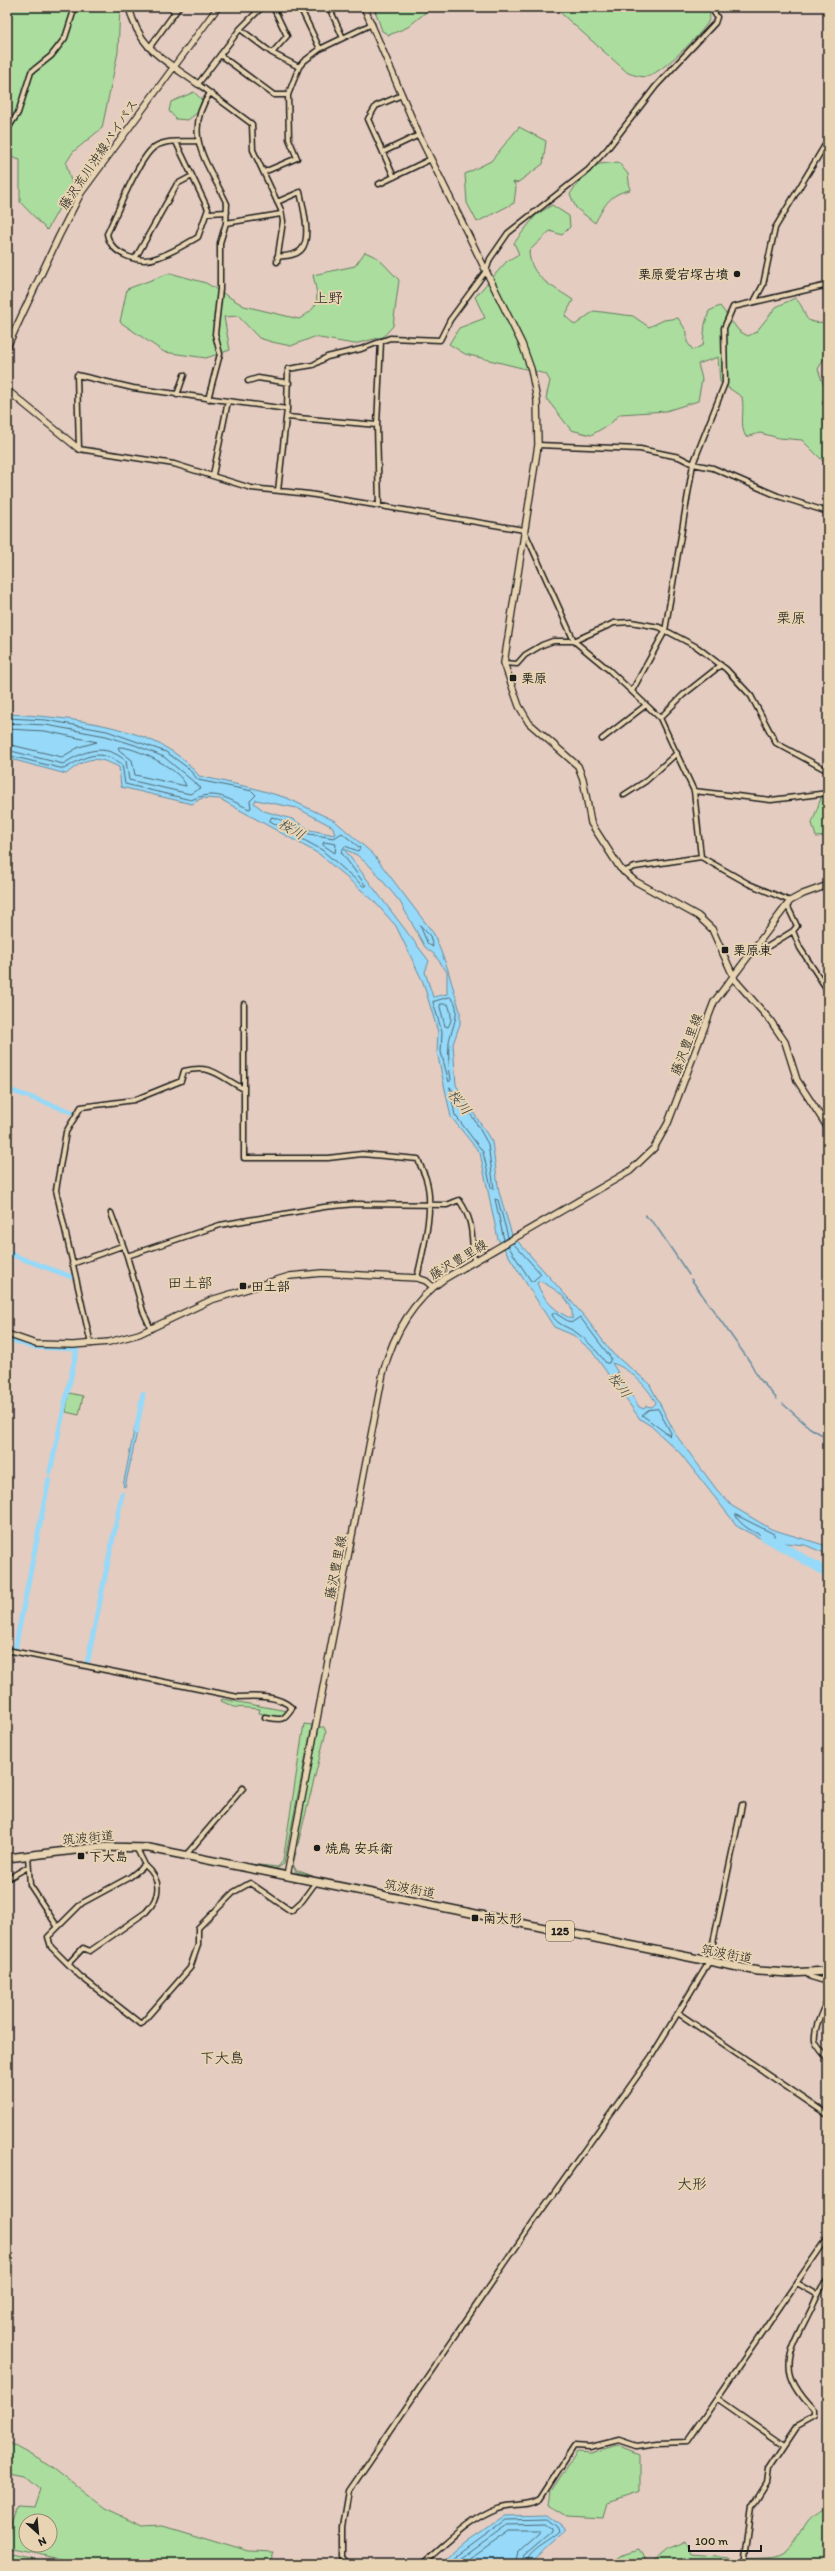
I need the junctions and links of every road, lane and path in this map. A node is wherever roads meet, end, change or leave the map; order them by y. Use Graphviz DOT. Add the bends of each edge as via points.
graph roads {
  1 [pos="75,7"];
  2 [pos="129,7"];
  3 [pos="170,7"];
  4 [pos="179,7"];
  5 [pos="218,7"];
  6 [pos="262,7"];
  7 [pos="273,7"];
  8 [pos="300,7"];
  9 [pos="329,7"];
  10 [pos="364,7"];
  11 [pos="715,7"];
  12 [pos="175,13"];
  13 [pos="372,24"];
  14 [pos="240,29"];
  15 [pos="343,38"];
  16 [pos="149,48"];
  17 [pos="320,49"];
  18 [pos="272,53"];
  19 [pos="220,55"];
  20 [pos="173,66"];
  21 [pos="299,67"];
  22 [pos="198,84"];
  23 [pos="210,93"];
  24 [pos="288,95"];
  25 [pos="402,95"];
  26 [pos="7,130"];
  27 [pos="419,135"];
  28 [pos="828,140"];
  29 [pos="198,141"];
  30 [pos="176,142"];
  31 [pos="382,152"];
  32 [pos="431,159"];
  33 [pos="264,172"];
  34 [pos="192,176"];
  35 [pos="394,177"];
  36 [pos="379,184"];
  37 [pos="277,202"];
  38 [pos="228,212"];
  39 [pos="208,213"];
  40 [pos="282,214"];
  41 [pos="226,223"];
  42 [pos="136,258"];
  43 [pos="486,271"];
  44 [pos="828,285"];
  45 [pos="755,300"];
  46 [pos="381,341"];
  47 [pos="7,347"];
  48 [pos="184,375"];
  49 [pos="248,381"];
  50 [pos="289,383"];
  51 [pos="7,390"];
  52 [pos="177,395"];
  53 [pos="208,399"];
  54 [pos="228,401"];
  55 [pos="288,409"];
  56 [pos="286,417"];
  57 [pos="377,425"];
  58 [pos="538,445"];
  59 [pos="79,449"];
  60 [pos="693,464"];
  61 [pos="213,475"];
  62 [pos="278,491"];
  63 [pos="379,506"];
  64 [pos="828,512"];
  65 [pos="524,530"];
  66 [pos="664,631"];
  67 [pos="574,641"];
  68 [pos="504,663"];
  69 [pos="721,666"];
  70 [pos="632,691"];
  71 [pos="646,705"];
  72 [pos="660,718"];
  73 [pos="602,739"];
  74 [pos="677,753"];
  75 [pos="828,771"];
  76 [pos="694,791"];
  77 [pos="828,793"];
  78 [pos="624,795"];
  79 [pos="701,857"];
  80 [pos="623,872"];
  81 [pos="828,886"];
  82 [pos="788,903"];
  83 [pos="793,931"];
  84 [pos="755,946"];
  85 [pos="732,976"];
  86 [pos="828,991"];
  87 [pos="244,1004"];
  88 [pos="244,1089"];
  89 [pos="828,1128"];
  90 [pos="428,1206"];
  91 [pos="111,1213"];
  92 [pos="122,1246"];
  93 [pos="127,1256"];
  94 [pos="476,1261"];
  95 [pos="72,1264"];
  96 [pos="417,1278"];
  97 [pos="433,1287"];
  98 [pos="152,1329"];
  99 [pos="7,1334"];
  100 [pos="91,1344"];
  101 [pos="7,1650"];
  102 [pos="265,1717"];
  103 [pos="243,1788"];
  104 [pos="742,1806"];
  105 [pos="136,1847"];
  106 [pos="28,1856"];
  107 [pos="186,1856"];
  108 [pos="7,1858"];
  109 [pos="145,1865"];
  110 [pos="28,1867"];
  111 [pos="286,1876"];
  112 [pos="7,1879"];
  113 [pos="316,1882"];
  114 [pos="57,1926"];
  115 [pos="709,1962"];
  116 [pos="68,1964"];
  117 [pos="828,1971"];
  118 [pos="806,1973"];
  119 [pos="828,1982"];
  120 [pos="828,1999"];
  121 [pos="678,2013"];
  122 [pos="828,2059"];
  123 [pos="828,2115"];
  124 [pos="828,2237"];
  125 [pos="828,2279"];
  126 [pos="797,2283"];
  127 [pos="818,2295"];
  128 [pos="718,2399"];
  129 [pos="784,2445"];
  130 [pos="349,2564"];
  131 [pos="421,2564"];
  132 [pos="744,2564"];
  1 -- 26 [label="street" via="65,38 51,56 30,72 18,113"];
  2 -- 16 [label="street" via="139,36"];
  3 -- 12 [label="street"];
  4 -- 12 [label="street"];
  5 -- 20 [label="street, 藤沢荒川沖線バイパス"];
  6 -- 14 [label="street"];
  7 -- 18 [label="street" via="287,36"];
  8 -- 17 [label="street"];
  9 -- 15 [label="street"];
  10 -- 13 [label="street"];
  11 -- 43 [label="street" via="713,11 717,17 714,23 656,86 608,148 576,180 508,233 490,258"];
  12 -- 16 [label="street"];
  13 -- 15 [label="street"];
  13 -- 25 [label="street"];
  14 -- 18 [label="street"];
  14 -- 19 [label="street"];
  15 -- 17 [label="street"];
  16 -- 20 [label="street"];
  17 -- 21 [label="street"];
  18 -- 21 [label="street"];
  19 -- 22 [label="street"];
  19 -- 24 [label="street" via="274,95"];
  20 -- 22 [label="street"];
  20 -- 47 [label="street, 藤沢荒川沖線バイパス" via="81,194"];
  21 -- 24 [label="street"];
  22 -- 23 [label="street"];
  23 -- 29 [label="street" via="200,108 197,120"];
  23 -- 33 [label="street" via="252,124 253,150"];
  24 -- 33 [label="street" via="289,139 297,158"];
  25 -- 27 [label="street"];
  25 -- 31 [label="street" via="376,106 368,119"];
  27 -- 31 [label="street"];
  27 -- 32 [label="street"];
  28 -- 45 [label="street" via="775,228 763,285"];
  29 -- 30 [label="street"];
  29 -- 38 [label="street" via="227,204"];
  30 -- 34 [label="street"];
  30 -- 42 [label="street" via="156,145 150,150 107,234 108,242 114,249 123,255"];
  31 -- 35 [label="street"];
  32 -- 35 [label="street"];
  32 -- 43 [label="street"];
  33 -- 37 [label="street"];
  34 -- 39 [label="street"];
  34 -- 42 [label="street" via="177,184"];
  35 -- 36 [label="street"];
  37 -- 40 [label="street"];
  37 -- 40 [label="street" via="300,192 306,217 305,244 301,251 277,260 282,233"];
  38 -- 39 [label="street"];
  38 -- 41 [label="street"];
  39 -- 42 [label="street" via="198,237 160,257 150,260"];
  40 -- 41 [label="street"];
  41 -- 53 [label="street" via="220,243 220,289 215,334 220,354"];
  43 -- 46 [label="street" via="450,320 440,340 399,337"];
  43 -- 58 [label="street" via="522,344 531,369 538,417"];
  44 -- 45 [label="street" via="805,292"];
  45 -- 60 [label="street" via="733,307 724,328 725,383"];
  46 -- 50 [label="street" via="327,357 313,365 288,369"];
  46 -- 57 [label="street"];
  48 -- 52 [label="street"];
  49 -- 50 [label="street" via="258,378"];
  50 -- 55 [label="street"];
  51 -- 59 [label="street"];
  52 -- 53 [label="street"];
  52 -- 59 [label="street" via="77,375"];
  53 -- 54 [label="street"];
  54 -- 55 [label="street"];
  54 -- 61 [label="street"];
  55 -- 56 [label="street"];
  56 -- 57 [label="street"];
  56 -- 62 [label="street"];
  57 -- 63 [label="street"];
  58 -- 60 [label="street" via="640,449 679,457"];
  58 -- 65 [label="street"];
  59 -- 61 [label="street" via="174,464"];
  60 -- 64 [label="street" via="713,468 778,496"];
  60 -- 66 [label="street"];
  61 -- 62 [label="street" via="251,488"];
  62 -- 63 [label="street"];
  63 -- 65 [label="street"];
  65 -- 67 [label="street"];
  65 -- 68 [label="street"];
  66 -- 67 [label="street" via="648,623 614,623"];
  66 -- 69 [label="street" via="697,647"];
  66 -- 70 [label="street"];
  67 -- 68 [label="street" via="553,641 525,655 517,664"];
  67 -- 70 [label="street"];
  68 -- 80 [label="street" via="523,716 578,766 583,779 590,823"];
  69 -- 72 [label="street" via="682,695"];
  69 -- 75 [label="street" via="751,696 776,743"];
  70 -- 71 [label="street"];
  71 -- 72 [label="street"];
  71 -- 73 [label="street"];
  72 -- 74 [label="street"];
  74 -- 76 [label="street"];
  74 -- 78 [label="street" via="646,781"];
  76 -- 77 [label="street" via="771,800"];
  76 -- 79 [label="street"];
  79 -- 80 [label="street" via="635,867"];
  79 -- 82 [label="street"];
  80 -- 85 [label="street" via="706,923 715,935"];
  81 -- 82 [label="street, 藤沢豊里線" via="803,894"];
  82 -- 83 [label="street" via="797,926"];
  82 -- 84 [label="street, 藤沢豊里線"];
  83 -- 84 [label="street" via="764,949"];
  83 -- 86 [label="street" via="800,948"];
  84 -- 85 [label="street, 藤沢豊里線"];
  85 -- 89 [label="street" via="782,1036 797,1080"];
  85 -- 94 [label="street, 藤沢豊里線" via="720,991 705,1023 661,1138 637,1166"];
  87 -- 88 [label="street"];
  88 -- 90 [label="street" via="244,1158 328,1158 362,1154 418,1159 426,1179"];
  88 -- 95 [label="street" via="210,1068 197,1068 184,1072 181,1081 174,1085 134,1100 81,1107 66,1132 56,1190"];
  90 -- 93 [label="street" via="355,1204 324,1207 220,1225"];
  90 -- 94 [label="street" via="447,1206 460,1200 469,1213"];
  90 -- 96 [label="street" via="425,1244"];
  91 -- 92 [label="street"];
  92 -- 93 [label="street"];
  92 -- 95 [label="street"];
  93 -- 98 [label="street" via="143,1311"];
  94 -- 97 [label="street, 藤沢豊里線"];
  95 -- 100 [label="street"];
  96 -- 97 [label="street"];
  96 -- 98 [label="street" via="322,1273 290,1276 212,1300"];
  97 -- 111 [label="street, 藤沢豊里線" via="417,1302 405,1319 388,1354"];
  98 -- 100 [label="street" via="122,1340"];
  99 -- 100 [label="street" via="36,1344"];
  101 -- 102 [label="street" via="238,1697 258,1696 283,1702 292,1708 286,1718 281,1720"];
  103 -- 107 [label="street"];
  104 -- 115 [label="street"];
  105 -- 106 [label="highway, 筑波街道 / 125" via="101,1847"];
  105 -- 107 [label="highway, 筑波街道 / 125"];
  105 -- 109 [label="street"];
  106 -- 108 [label="highway, 筑波街道 / 125"];
  106 -- 110 [label="street"];
  107 -- 111 [label="highway, 筑波街道 / 125"];
  109 -- 114 [label="street" via="130,1877 82,1903"];
  109 -- 116 [label="street" via="154,1875 158,1888 154,1904 90,1951 83,1948"];
  110 -- 112 [label="street"];
  110 -- 114 [label="street" via="30,1885"];
  111 -- 113 [label="highway, 筑波街道 / 125"];
  113 -- 115 [label="highway, 筑波街道 / 125"];
  113 -- 116 [label="street" via="291,1911 250,1883 234,1892 198,1928 198,1945 190,1968 141,2024"];
  114 -- 116 [label="street" via="48,1937 48,1942"];
  115 -- 118 [label="highway, 筑波街道 / 125" via="758,1971"];
  115 -- 121 [label="street"];
  117 -- 118 [label="highway, 筑波街道 / 125"];
  118 -- 119 [label="street, 筑波街道" via="811,1978"];
  120 -- 122 [label="street" via="819,2015 815,2038"];
  121 -- 123 [label="street"];
  121 -- 130 [label="street" via="651,2057 554,2192 349,2491 343,2526 343,2557"];
  124 -- 126 [label="street"];
  125 -- 127 [label="street"];
  126 -- 127 [label="street"];
  126 -- 128 [label="street"];
  127 -- 129 [label="street" via="788,2361 791,2378 815,2412 815,2417 797,2427"];
  128 -- 129 [label="street"];
  128 -- 131 [label="street" via="687,2442 637,2446 619,2440 591,2447 574,2446 537,2501 508,2505 491,2511 468,2524"];
  129 -- 132 [label="street" via="769,2469 767,2482 752,2506"];
}
